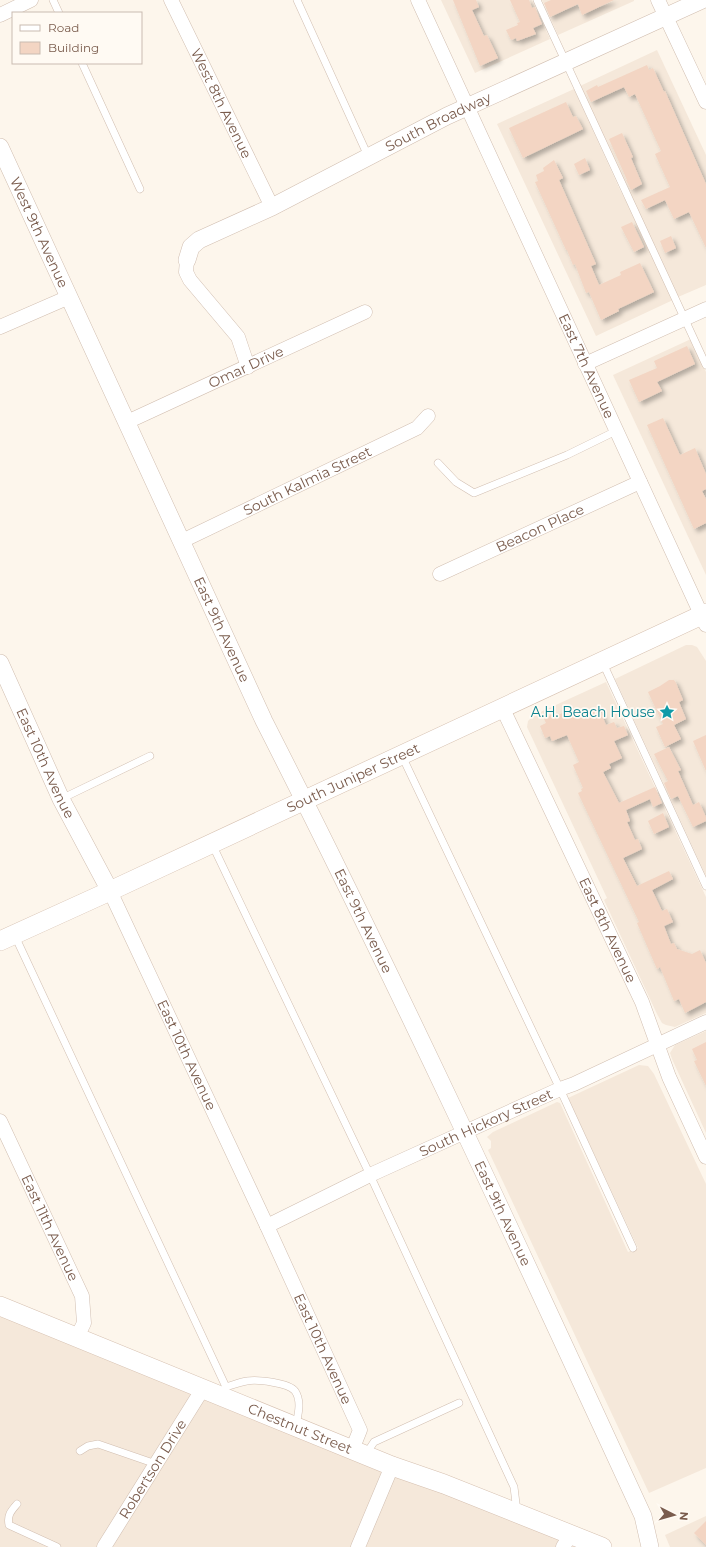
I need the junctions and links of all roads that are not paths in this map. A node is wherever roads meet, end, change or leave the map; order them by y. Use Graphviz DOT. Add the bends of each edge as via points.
graph roads {
  1 [pos="32,0"];
  2 [pos="53,0"];
  3 [pos="171,0"];
  4 [pos="297,0"];
  5 [pos="418,0"];
  6 [pos="538,0"];
  7 [pos="658,0"];
  8 [pos="702,0"];
  9 [pos="59,12"];
  10 [pos="0,15"];
  11 [pos="666,16"];
  12 [pos="566,62"];
  13 [pos="82,64"];
  14 [pos="706,102"];
  15 [pos="467,107"];
  16 [pos="0,147"];
  17 [pos="369,157"];
  18 [pos="140,189"];
  19 [pos="272,207"];
  20 [pos="187,260"];
  21 [pos="69,296"];
  22 [pos="706,309"];
  23 [pos="365,312"];
  24 [pos="685,319"];
  25 [pos="0,327"];
  26 [pos="585,364"];
  27 [pos="706,365"];
  28 [pos="248,367"];
  29 [pos="428,416"];
  30 [pos="127,422"];
  31 [pos="616,432"];
  32 [pos="438,463"];
  33 [pos="640,482"];
  34 [pos="182,541"];
  35 [pos="440,574"];
  36 [pos="704,618"];
  37 [pos="602,661"];
  38 [pos="0,663"];
  39 [pos="502,707"];
  40 [pos="401,754"];
  41 [pos="150,756"];
  42 [pos="61,799"];
  43 [pos="304,799"];
  44 [pos="211,843"];
  45 [pos="706,886"];
  46 [pos="110,891"];
  47 [pos="4,938"];
  48 [pos="706,1022"];
  49 [pos="657,1044"];
  50 [pos="560,1089"];
  51 [pos="0,1121"];
  52 [pos="465,1132"];
  53 [pos="706,1157"];
  54 [pos="370,1175"];
  55 [pos="267,1226"];
  56 [pos="633,1248"];
  57 [pos="0,1306"];
  58 [pos="77,1337"];
  59 [pos="202,1390"];
  60 [pos="223,1392"];
  61 [pos="459,1403"];
  62 [pos="296,1428"];
  63 [pos="80,1451"];
  64 [pos="358,1452"];
  65 [pos="156,1464"];
  66 [pos="392,1466"];
  67 [pos="18,1504"];
  68 [pos="517,1512"];
  69 [pos="567,1541"];
  70 [pos="57,1547"];
  71 [pos="104,1547"];
  72 [pos="358,1547"];
  73 [pos="602,1547"];
  74 [pos="650,1547"];
  1 -- 10 [label="street"];
  2 -- 9 [label="lane"];
  3 -- 19 [label="street, West 8th Avenue"];
  4 -- 17 [label="lane"];
  5 -- 15 [label="street, East 7th Avenue"];
  6 -- 12 [label="lane"];
  7 -- 11 [label="street"];
  8 -- 11 [label="street, South Broadway"];
  11 -- 12 [label="street, South Broadway"];
  11 -- 14 [label="street"];
  12 -- 15 [label="street, South Broadway"];
  12 -- 24 [label="lane"];
  13 -- 18 [label="lane"];
  15 -- 17 [label="street, South Broadway"];
  15 -- 26 [label="street, East 7th Avenue"];
  16 -- 21 [label="street, West 9th Avenue"];
  17 -- 19 [label="street, South Broadway"];
  19 -- 20 [label="street, South Broadway" via="200,240 190,247"];
  20 -- 28 [label="street" via="186,272 190,280 238,337"];
  21 -- 25 [label="street"];
  21 -- 30 [label="street, East 9th Avenue"];
  22 -- 24 [label="street"];
  23 -- 28 [label="street, Omar Drive"];
  24 -- 26 [label="street"];
  24 -- 27 [label="lane"];
  26 -- 31 [label="street, East 7th Avenue"];
  28 -- 30 [label="street, Omar Drive"];
  29 -- 34 [label="street, South Kalmia Street" via="417,428"];
  30 -- 34 [label="street, East 9th Avenue"];
  31 -- 32 [label="lane" via="474,493 456,482"];
  31 -- 33 [label="street, East 7th Avenue"];
  33 -- 35 [label="street, Beacon Place"];
  33 -- 36 [label="street, East 7th Avenue"];
  34 -- 43 [label="street, East 9th Avenue" via="264,721"];
  36 -- 37 [label="main road, South Juniper Street"];
  37 -- 39 [label="main road, South Juniper Street"];
  37 -- 45 [label="lane"];
  38 -- 42 [label="street, East 10th Avenue"];
  39 -- 40 [label="main road, South Juniper Street"];
  39 -- 49 [label="street, East 8th Avenue" via="642,1002"];
  40 -- 43 [label="main road, South Juniper Street"];
  40 -- 50 [label="lane"];
  41 -- 42 [label="lane"];
  42 -- 46 [label="street, East 10th Avenue"];
  43 -- 44 [label="main road, South Juniper Street"];
  43 -- 52 [label="street, East 9th Avenue"];
  44 -- 46 [label="main road, South Juniper Street"];
  44 -- 54 [label="lane"];
  46 -- 47 [label="main road, South Juniper Street"];
  46 -- 55 [label="street, East 10th Avenue"];
  47 -- 60 [label="lane"];
  48 -- 49 [label="street, South Hickory Street"];
  49 -- 50 [label="street, South Hickory Street"];
  49 -- 53 [label="street, East 8th Avenue" via="681,1105"];
  50 -- 52 [label="street, South Hickory Street"];
  50 -- 56 [label="lane"];
  51 -- 58 [label="street, East 11th Avenue" via="82,1296 84,1323"];
  52 -- 54 [label="street, South Hickory Street"];
  52 -- 74 [label="street, East 9th Avenue" via="643,1516"];
  54 -- 55 [label="street, South Hickory Street"];
  54 -- 68 [label="lane" via="514,1487"];
  55 -- 64 [label="street, East 10th Avenue" via="360,1430"];
  57 -- 58 [label="main road, Chestnut Street"];
  58 -- 59 [label="main road, Chestnut Street"];
  59 -- 60 [label="main road, Chestnut Street"];
  59 -- 65 [label="street, Robertson Drive"];
  60 -- 62 [label="main road, Chestnut Street"];
  60 -- 62 [label="lane" via="248,1381 290,1386 296,1392 300,1407"];
  61 -- 64 [label="lane" via="374,1442"];
  62 -- 64 [label="main road, Chestnut Street"];
  63 -- 65 [label="lane" via="98,1444"];
  64 -- 66 [label="main road, Chestnut Street"];
  65 -- 71 [label="street, Robertson Drive"];
  66 -- 68 [label="main road, Chestnut Street"];
  66 -- 72 [label="street"];
  67 -- 70 [label="lane" via="8,1518 9,1525"];
  68 -- 69 [label="main road, Chestnut Street"];
  69 -- 73 [label="main road, Chestnut Street"];
}
